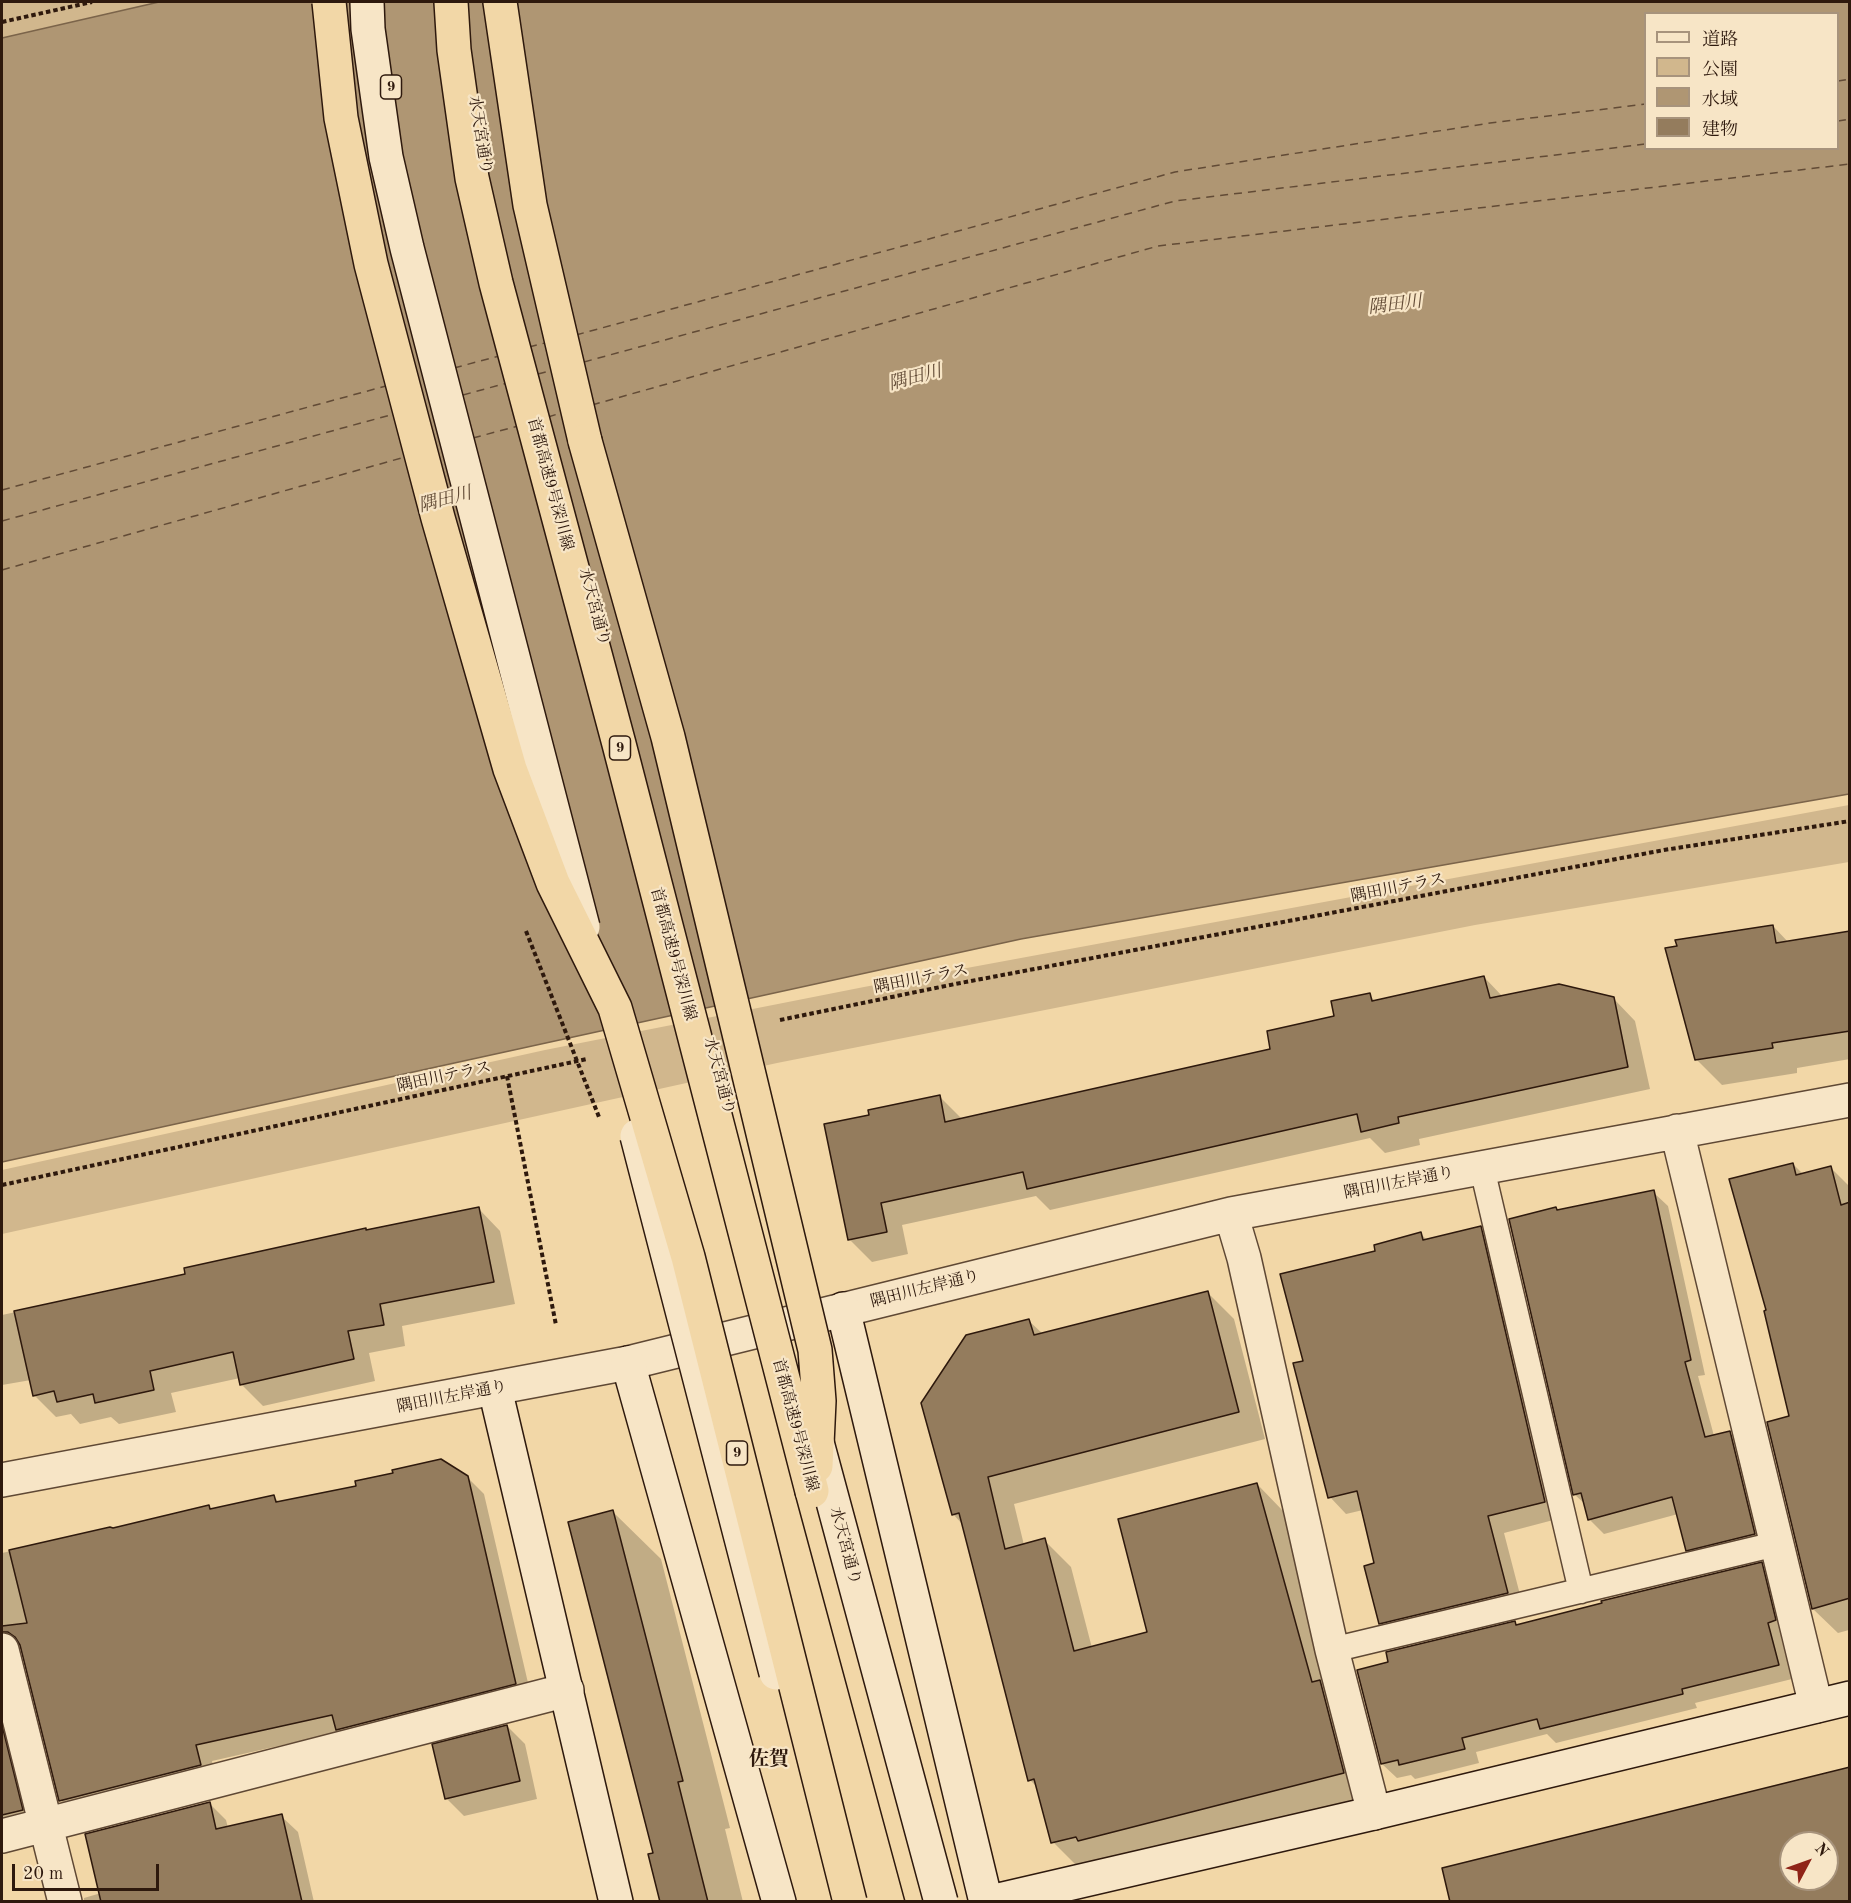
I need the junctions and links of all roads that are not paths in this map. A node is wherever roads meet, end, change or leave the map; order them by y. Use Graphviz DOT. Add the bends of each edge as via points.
graph roads {
  1 [pos="329,2"];
  2 [pos="367,2"];
  3 [pos="383,2"];
  4 [pos="451,2"];
  5 [pos="464,2"];
  6 [pos="500,2"];
  7 [pos="615,1008"];
  8 [pos="1850,1100"];
  9 [pos="1677,1131"];
  10 [pos="1482,1168"];
  11 [pos="1231,1214"];
  12 [pos="843,1309"];
  13 [pos="628,1363"];
  14 [pos="495,1389"];
  15 [pos="2,1480"];
  16 [pos="812,1491"];
  17 [pos="1776,1544"];
  18 [pos="1581,1590"];
  19 [pos="2,1650"];
  20 [pos="1332,1650"];
  21 [pos="567,1690"];
  22 [pos="1850,1698"];
  23 [pos="1816,1706"];
  24 [pos="1374,1813"];
  25 [pos="46,1825"];
  26 [pos="2,1836"];
  27 [pos="65,1902"];
  28 [pos="616,1902"];
  29 [pos="779,1902"];
  30 [pos="835,1902"];
  31 [pos="850,1902"];
  32 [pos="923,1902"];
  33 [pos="941,1902"];
  34 [pos="986,1902"];
  35 [pos="990,1902"];
  1 -- 7 [label="highway, bridge" via="341,118 371,264 438,518 510,769 553,883"];
  2 -- 30 [label="street, bridge" via="386,157 407,248"];
  3 -- 7 [label="highway, 9, bridge" via="387,64 404,173"];
  4 -- 16 [label="highway, 首都高速9号深川線 / 9, bridge" via="472,178 496,282"];
  5 -- 33 [label="street, 水天宮通り, bridge" via="479,141 500,254"];
  6 -- 16 [label="highway, bridge" via="530,205 585,441 668,737 815,1350 819,1401"];
  7 -- 31 [label="highway, 9, bridge" via="688,1257"];
  8 -- 9 [label="street, 隅田川左岸通り"];
  9 -- 10 [label="street, 隅田川左岸通り"];
  9 -- 17 [label="street"];
  10 -- 11 [label="street, 隅田川左岸通り"];
  10 -- 18 [label="lane"];
  11 -- 12 [label="street, 隅田川左岸通り"];
  11 -- 20 [label="street"];
  12 -- 13 [label="street, 隅田川左岸通り"];
  12 -- 34 [label="street"];
  13 -- 14 [label="street, 隅田川左岸通り"];
  13 -- 29 [label="street"];
  14 -- 15 [label="street, 隅田川左岸通り"];
  14 -- 21 [label="street"];
  16 -- 32 [label="highway, 首都高速9号深川線 / 9"];
  17 -- 18 [label="lane"];
  17 -- 23 [label="street"];
  18 -- 20 [label="lane"];
  19 -- 25 [label="street"];
  20 -- 24 [label="street"];
  21 -- 25 [label="street"];
  21 -- 28 [label="street"];
  22 -- 23 [label="street"];
  23 -- 24 [label="street"];
  24 -- 35 [label="street"];
  25 -- 26 [label="street"];
  25 -- 27 [label="street"];
}
